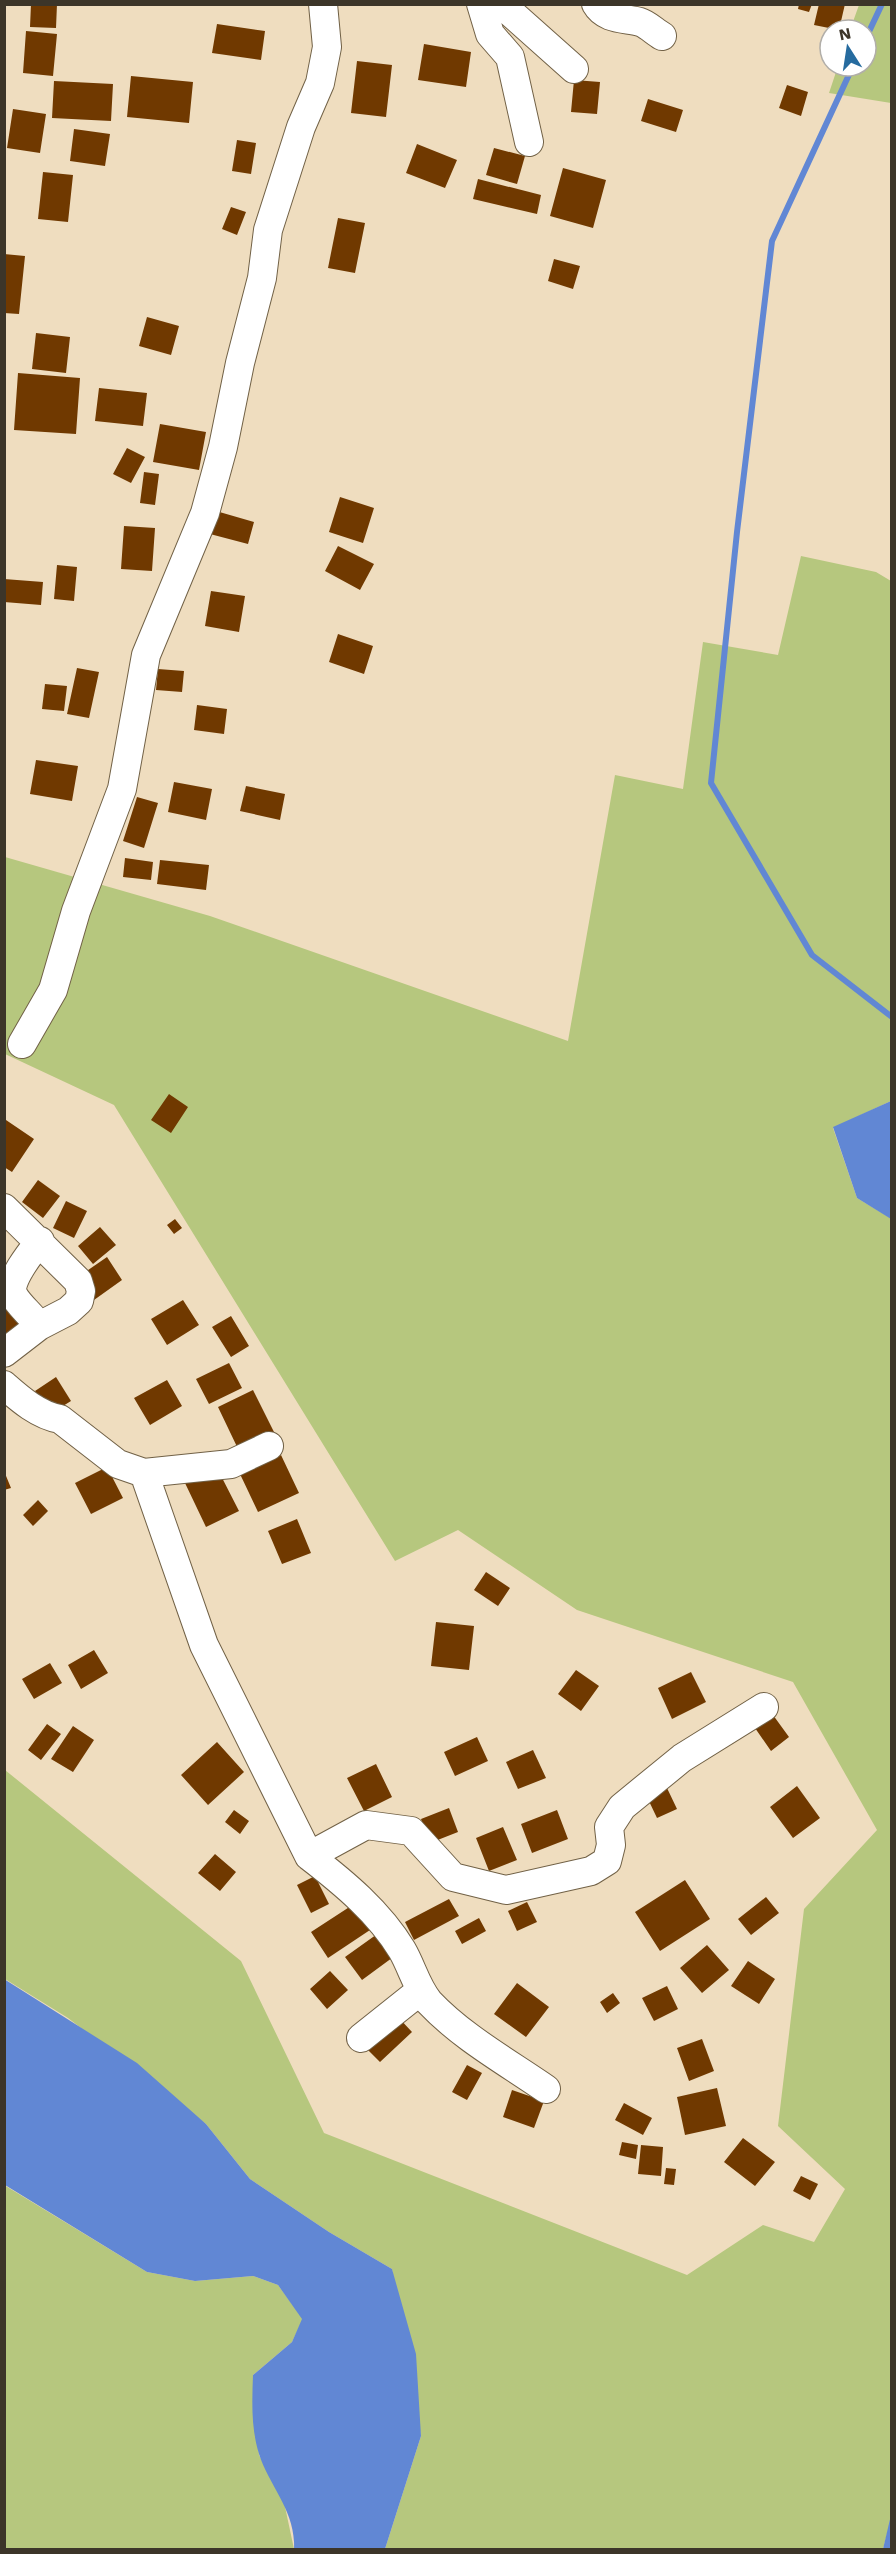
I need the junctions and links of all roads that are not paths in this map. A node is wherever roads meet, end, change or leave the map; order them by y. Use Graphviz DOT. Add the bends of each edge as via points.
graph roads {
  1 [pos="322,4"];
  2 [pos="481,4"];
  3 [pos="501,4"];
  4 [pos="596,4"];
  5 [pos="662,36"];
  6 [pos="574,69"];
  7 [pos="529,142"];
  8 [pos="22,1044"];
  9 [pos="4,1208"];
  10 [pos="40,1241"];
  11 [pos="39,1326"];
  12 [pos="4,1353"];
  13 [pos="4,1385"];
  14 [pos="269,1446"];
  15 [pos="144,1473"];
  16 [pos="764,1707"];
  17 [pos="309,1856"];
  18 [pos="420,1991"];
  19 [pos="361,2038"];
  20 [pos="546,2089"];
  1 -- 8 [label="street" via="327,47 320,83 301,127 268,230 262,278 205,513 146,655 122,789 76,911 53,990"];
  2 -- 7 [label="street" via="489,34 510,57"];
  3 -- 6 [label="street"];
  4 -- 5 [label="street" via="600,11 641,22"];
  9 -- 10 [label="street"];
  10 -- 11 [label="street" via="14,1278 11,1289"];
  10 -- 11 [label="street" via="78,1281 81,1291 79,1301 68,1311"];
  11 -- 12 [label="street"];
  13 -- 15 [label="street" via="49,1417 60,1419 118,1464"];
  14 -- 15 [label="street" via="231,1464"];
  15 -- 17 [label="street" via="204,1645"];
  16 -- 17 [label="street" via="682,1758 622,1807 609,1827 611,1845 607,1861 591,1871 506,1890 453,1877 411,1831 366,1825"];
  17 -- 18 [label="street" via="386,1926 403,1952"];
  18 -- 19 [label="street"];
  18 -- 20 [label="street" via="470,2036"];
}
